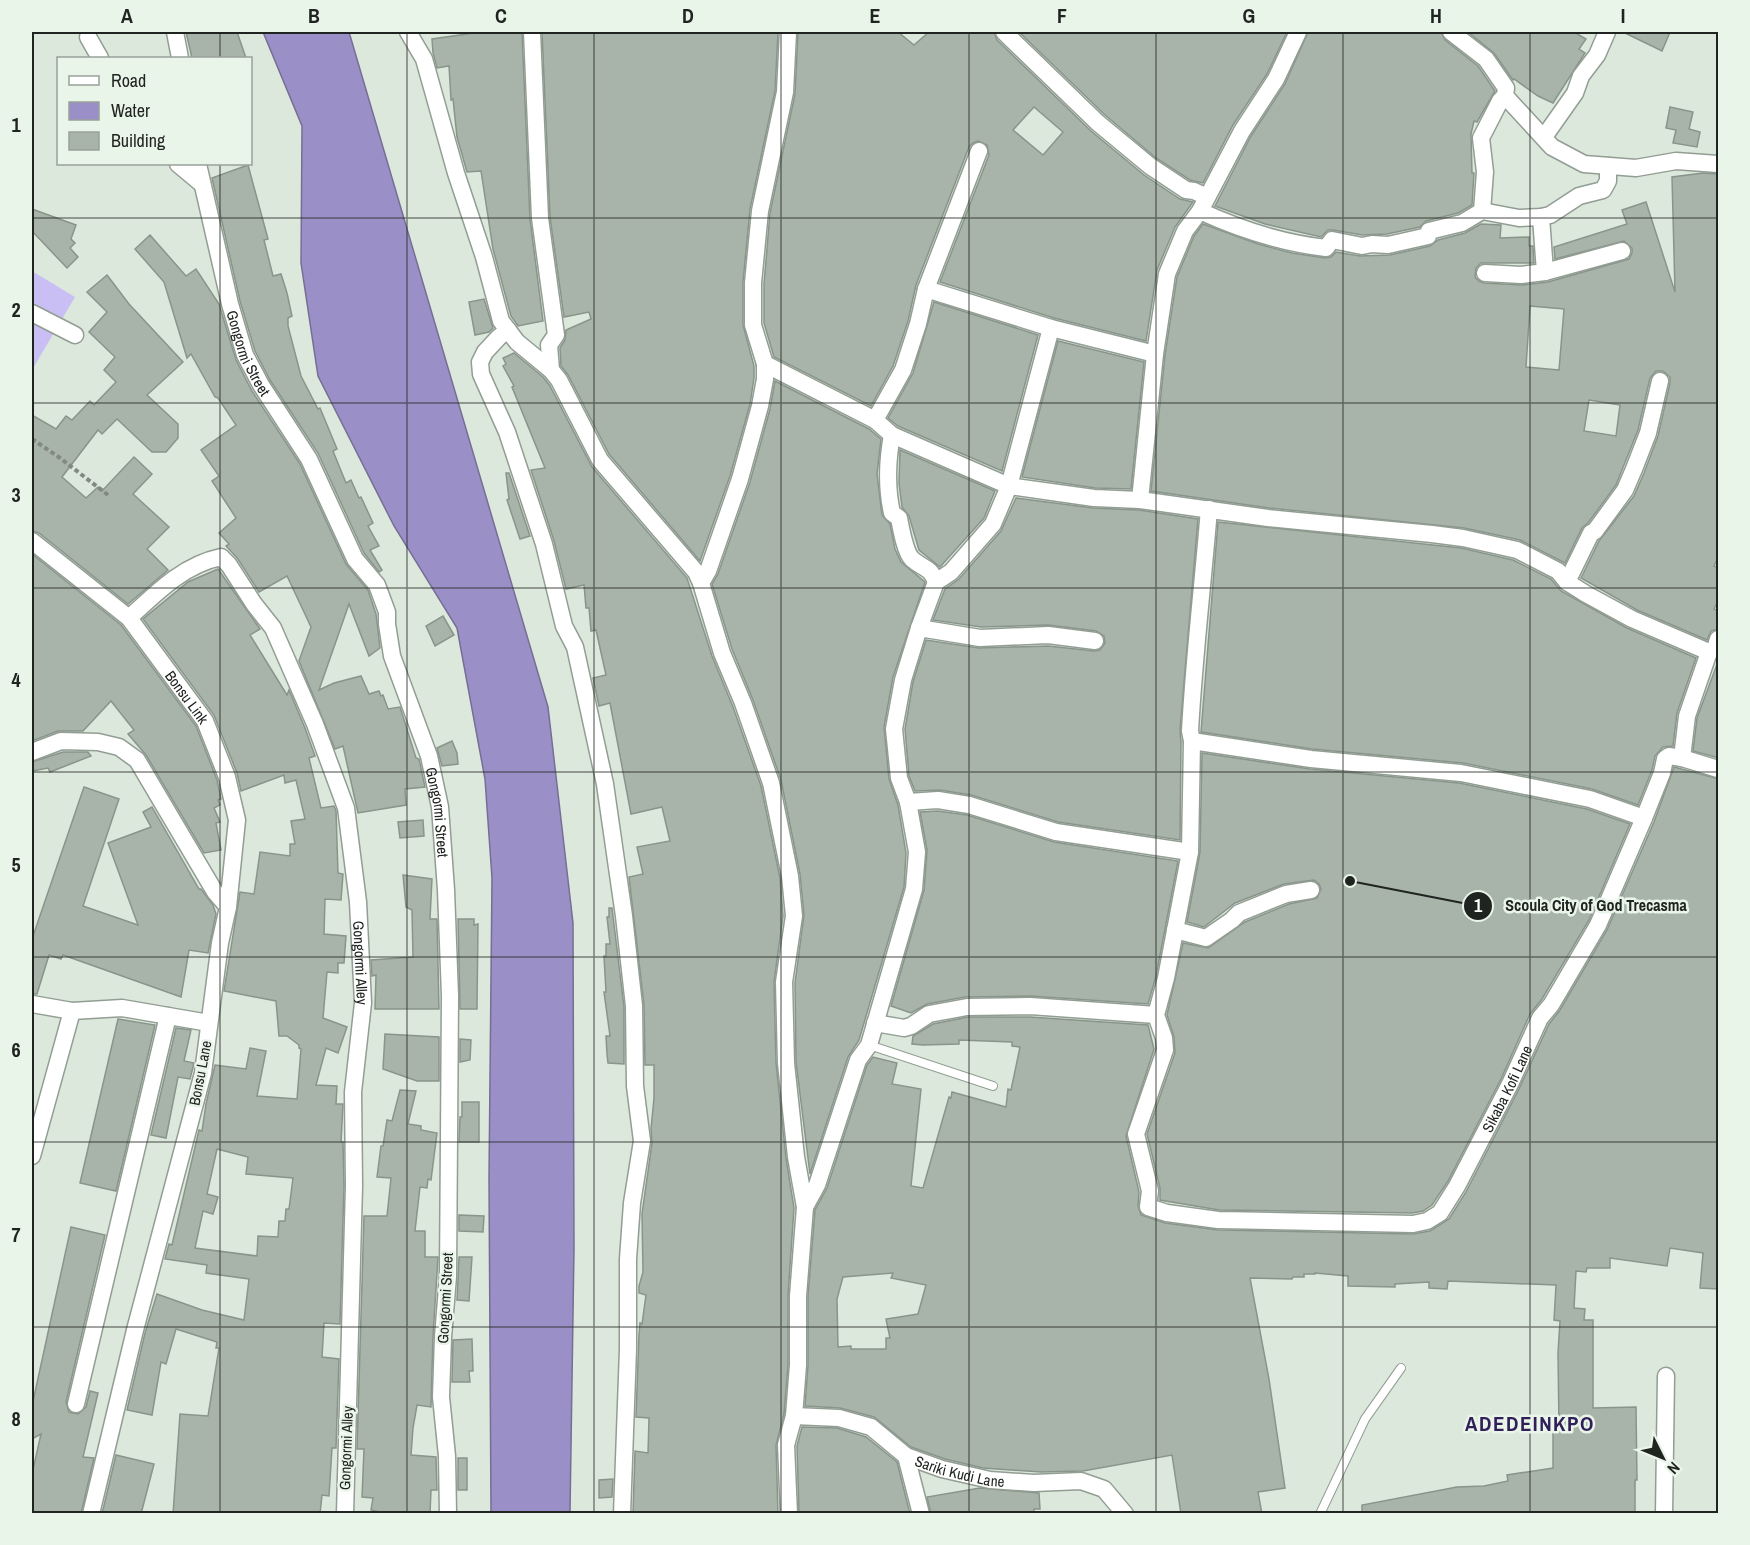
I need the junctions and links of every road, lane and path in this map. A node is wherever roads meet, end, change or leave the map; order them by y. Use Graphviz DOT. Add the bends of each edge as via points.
graph roads {
  1 [pos="175,32"];
  2 [pos="408,32"];
  3 [pos="532,32"];
  4 [pos="788,32"];
  5 [pos="1004,32"];
  6 [pos="1298,32"];
  7 [pos="1451,32"];
  8 [pos="1607,32"];
  9 [pos="88,37"];
  10 [pos="99,57"];
  11 [pos="180,57"];
  12 [pos="1505,96"];
  13 [pos="1544,137"];
  14 [pos="979,151"];
  15 [pos="1719,164"];
  16 [pos="179,165"];
  17 [pos="198,165"];
  18 [pos="1608,166"];
  19 [pos="202,184"];
  20 [pos="1204,204"];
  21 [pos="1482,211"];
  22 [pos="1541,217"];
  23 [pos="1622,251"];
  24 [pos="1545,272"];
  25 [pos="1485,273"];
  26 [pos="926,289"];
  27 [pos="32,312"];
  28 [pos="1051,328"];
  29 [pos="508,330"];
  30 [pos="75,335"];
  31 [pos="1155,354"];
  32 [pos="765,364"];
  33 [pos="551,370"];
  34 [pos="1660,381"];
  35 [pos="875,420"];
  36 [pos="892,435"];
  37 [pos="32,439"];
  38 [pos="1009,486"];
  39 [pos="108,495"];
  40 [pos="1140,501"];
  41 [pos="1209,509"];
  42 [pos="32,541"];
  43 [pos="936,582"];
  44 [pos="1567,582"];
  45 [pos="701,583"];
  46 [pos="129,618"];
  47 [pos="919,628"];
  48 [pos="1095,641"];
  49 [pos="1714,646"];
  50 [pos="1192,741"];
  51 [pos="32,752"];
  52 [pos="1682,758"];
  53 [pos="1719,769"];
  54 [pos="908,802"];
  55 [pos="1644,818"];
  56 [pos="1190,852"];
  57 [pos="1311,890"];
  58 [pos="228,907"];
  59 [pos="1175,930"];
  60 [pos="32,1004"];
  61 [pos="72,1011"];
  62 [pos="1156,1015"];
  63 [pos="168,1016"];
  64 [pos="209,1023"];
  65 [pos="875,1023"];
  66 [pos="868,1044"];
  67 [pos="993,1086"];
  68 [pos="32,1156"];
  69 [pos="805,1207"];
  70 [pos="1401,1368"];
  71 [pos="1666,1376"];
  72 [pos="76,1404"];
  73 [pos="794,1416"];
  74 [pos="906,1456"];
  75 [pos="92,1514"];
  76 [pos="345,1514"];
  77 [pos="448,1514"];
  78 [pos="622,1514"];
  79 [pos="789,1514"];
  80 [pos="921,1514"];
  81 [pos="1125,1514"];
  82 [pos="1320,1514"];
  83 [pos="1664,1514"];
  1 -- 11 [label="street"];
  2 -- 29 [label="street" via="424,59 501,321"];
  3 -- 33 [label="street" via="540,218 556,335 549,345"];
  4 -- 32 [label="street" via="785,92 760,211 753,284 753,325"];
  5 -- 20 [label="street" via="1098,123 1150,166 1186,190 1194,191"];
  6 -- 20 [label="street" via="1276,79 1242,131"];
  7 -- 12 [label="street" via="1486,59 1506,88"];
  8 -- 13 [label="street" via="1575,93"];
  9 -- 10 [label="street"];
  12 -- 13 [label="street"];
  12 -- 21 [label="street" via="1481,138 1485,172"];
  13 -- 18 [label="street" via="1552,147 1584,164"];
  14 -- 26 [label="street"];
  15 -- 18 [label="street" via="1676,161 1636,168"];
  16 -- 19 [label="street"];
  17 -- 19 [label="street, Gongormi Street"];
  18 -- 22 [label="street" via="1608,181 1603,190 1579,196"];
  19 -- 77 [label="street, Gongormi Street" via="245,355 309,459 355,559 377,585 387,612 392,656 429,756 440,807 450,996 448,1276 441,1397"];
  20 -- 21 [label="street" via="1279,240 1326,248 1332,240 1362,246 1421,239 1429,231 1462,223"];
  20 -- 31 [label="street" via="1185,231 1167,274"];
  21 -- 22 [label="street" via="1519,218"];
  22 -- 24 [label="street"];
  23 -- 24 [label="street"];
  24 -- 25 [label="street"];
  26 -- 28 [label="street"];
  26 -- 35 [label="street" via="903,370"];
  27 -- 30 [label="street"];
  28 -- 31 [label="street"];
  28 -- 38 [label="street"];
  29 -- 33 [label="street"];
  29 -- 78 [label="street" via="485,352 480,362 482,374 507,432 544,544 564,626 575,647 605,784 634,1006 635,1086 642,1141 628,1259"];
  31 -- 40 [label="street"];
  32 -- 35 [label="street"];
  32 -- 45 [label="street" via="760,406 740,478"];
  33 -- 45 [label="street" via="600,460 696,572"];
  34 -- 44 [label="street" via="1648,433 1625,490 1591,533"];
  35 -- 36 [label="street"];
  36 -- 38 [label="street"];
  36 -- 43 [label="street" via="887,489 892,513 899,518 910,557 932,571"];
  37 -- 39 [label="path"];
  38 -- 40 [label="street"];
  38 -- 43 [label="street" via="993,524 951,572"];
  40 -- 41 [label="street"];
  41 -- 44 [label="street" via="1463,538 1517,550 1558,571"];
  41 -- 50 [label="street" via="1194,667"];
  42 -- 46 [label="street, Bonsu Link"];
  43 -- 47 [label="street"];
  44 -- 49 [label="street" via="1632,619"];
  45 -- 69 [label="street" via="722,654 771,783 789,876 794,916 784,982 786,1063"];
  46 -- 58 [label="street, Bonsu Link" via="205,722 227,777 237,820"];
  46 -- 76 [label="street, Gongormi Alley" via="166,583 208,559 221,556 273,628 346,808 358,902 363,1003 353,1092"];
  47 -- 48 [label="street" via="980,638 1048,635"];
  47 -- 54 [label="street" via="903,680 894,729 899,778"];
  49 -- 52 [label="street" via="1686,716"];
  50 -- 55 [label="street" via="1311,759 1461,773 1590,799"];
  50 -- 56 [label="street"];
  51 -- 58 [label="street" via="61,741 98,742 119,747 137,760 215,892"];
  52 -- 53 [label="street"];
  52 -- 55 [label="street, Sikaba Kofi Lane" via="1665,759"];
  54 -- 56 [label="street" via="938,800 969,805 1056,832"];
  54 -- 65 [label="street" via="917,852 914,889"];
  55 -- 62 [label="street, Sikaba Kofi Lane" via="1598,925 1540,1018 1458,1186 1440,1213 1427,1221 1413,1224 1218,1220 1167,1214 1148,1207 1148,1176 1136,1134 1165,1050"];
  56 -- 59 [label="street"];
  57 -- 59 [label="street" via="1286,894 1239,913 1206,938"];
  58 -- 64 [label="street, Bonsu Lane"];
  59 -- 62 [label="street"];
  60 -- 61 [label="street"];
  61 -- 63 [label="street" via="122,1008"];
  61 -- 68 [label="street"];
  62 -- 65 [label="street" via="1030,1006 968,1007 929,1014 904,1028"];
  63 -- 64 [label="street"];
  63 -- 72 [label="street"];
  64 -- 75 [label="street, Bonsu Lane" via="203,1072 135,1330"];
  65 -- 66 [label="street"];
  66 -- 67 [label="lane"];
  66 -- 69 [label="street" via="858,1060 817,1185"];
  69 -- 73 [label="street"];
  70 -- 82 [label="lane" via="1365,1419"];
  71 -- 83 [label="street"];
  73 -- 74 [label="street, Sariki Kudi Lane" via="839,1418 871,1427"];
  73 -- 79 [label="street" via="786,1445"];
  74 -- 80 [label="street"];
  74 -- 81 [label="street, Sariki Kudi Lane" via="990,1480 1081,1481 1104,1489"];
}
